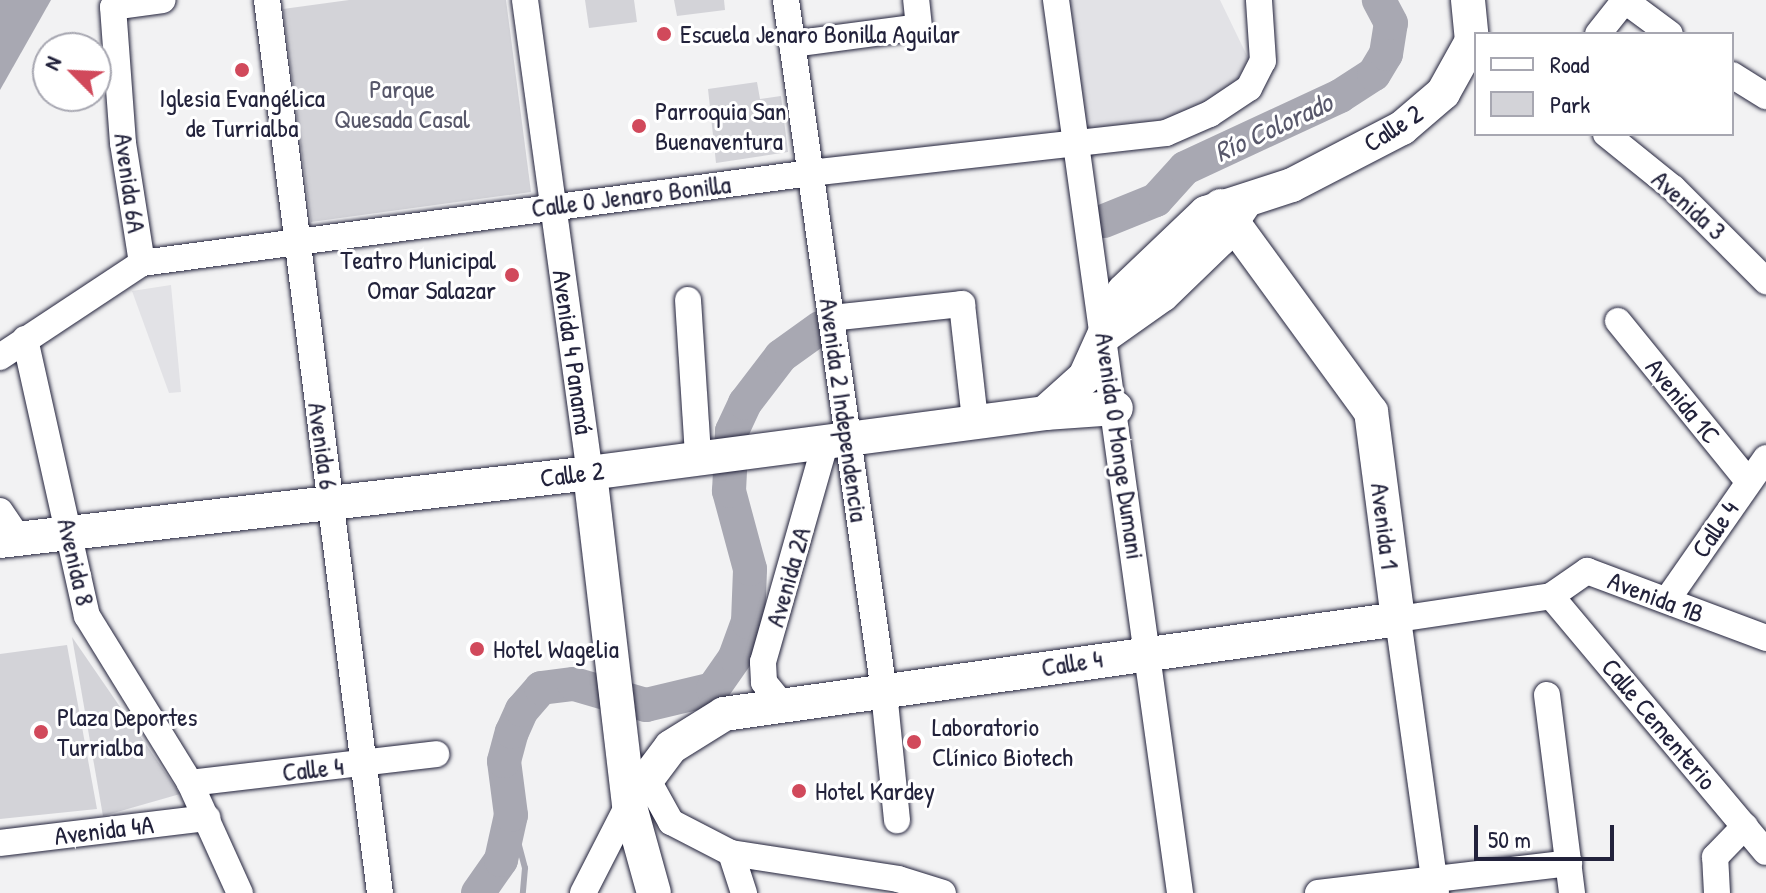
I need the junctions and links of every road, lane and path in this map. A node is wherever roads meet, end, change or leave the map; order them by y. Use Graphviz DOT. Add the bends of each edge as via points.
graph roads {
  1 [pos="163,0"];
  2 [pos="267,0"];
  3 [pos="525,0"];
  4 [pos="786,0"];
  5 [pos="916,0"];
  6 [pos="1056,0"];
  7 [pos="1259,0"];
  8 [pos="1468,0"];
  9 [pos="1625,0"];
  10 [pos="1600,32"];
  11 [pos="1667,32"];
  12 [pos="1474,42"];
  13 [pos="792,44"];
  14 [pos="1734,76"];
  15 [pos="1766,96"];
  16 [pos="1608,136"];
  17 [pos="1076,143"];
  18 [pos="810,173"];
  19 [pos="553,206"];
  20 [pos="1234,209"];
  21 [pos="294,239"];
  22 [pos="142,263"];
  23 [pos="1095,267"];
  24 [pos="1766,281"];
  25 [pos="688,300"];
  26 [pos="1117,305"];
  27 [pos="831,318"];
  28 [pos="1618,321"];
  29 [pos="1104,336"];
  30 [pos="25,339"];
  31 [pos="0,357"];
  32 [pos="1116,408"];
  33 [pos="1045,413"];
  34 [pos="975,420"];
  35 [pos="837,440"];
  36 [pos="713,454"];
  37 [pos="1766,458"];
  38 [pos="590,473"];
  39 [pos="1748,481"];
  40 [pos="331,500"];
  41 [pos="6,530"];
  42 [pos="70,535"];
  43 [pos="1551,596"];
  44 [pos="1667,600"];
  45 [pos="1398,619"];
  46 [pos="1766,638"];
  47 [pos="1149,651"];
  48 [pos="884,692"];
  49 [pos="1547,695"];
  50 [pos="784,707"];
  51 [pos="436,754"];
  52 [pos="363,764"];
  53 [pos="190,783"];
  54 [pos="637,789"];
  55 [pos="208,818"];
  56 [pos="897,820"];
  57 [pos="1745,826"];
  58 [pos="0,843"];
  59 [pos="1766,852"];
  60 [pos="731,853"];
  61 [pos="1569,863"];
  62 [pos="1436,886"];
  63 [pos="240,893"];
  64 [pos="380,893"];
  65 [pos="583,893"];
  66 [pos="654,893"];
  67 [pos="744,893"];
  68 [pos="943,893"];
  69 [pos="1180,893"];
  70 [pos="1318,893"];
  71 [pos="1572,893"];
  72 [pos="1717,893"];
  1 -- 22 [label="street, Avenida 6A" via="113,7 123,143"];
  2 -- 21 [label="street, Avenida 6"];
  3 -- 19 [label="street, Avenida 4 Panamá"];
  4 -- 13 [label="street, Avenida 2 Independencia"];
  5 -- 13 [label="street" via="919,27"];
  6 -- 17 [label="street, Avenida 0 Monge Dumani"];
  7 -- 17 [label="street, Calle 0 Jenaro Bonilla" via="1263,61 1236,100 1185,126 1147,137"];
  8 -- 12 [label="main road, Calle 2"];
  9 -- 10 [label="street"];
  9 -- 11 [label="street"];
  12 -- 20 [label="main road, Calle 2" via="1443,93 1402,128"];
  13 -- 18 [label="street, Avenida 2 Independencia"];
  14 -- 15 [label="street"];
  16 -- 24 [label="street, Avenida 3" via="1673,188"];
  17 -- 18 [label="street, Calle 0 Jenaro Bonilla"];
  17 -- 23 [label="street, Avenida 0 Monge Dumani"];
  18 -- 19 [label="street, Calle 0 Jenaro Bonilla"];
  18 -- 27 [label="street, Avenida 2 Independencia"];
  19 -- 21 [label="street, Calle 0 Jenaro Bonilla"];
  19 -- 38 [label="street, Avenida 4 Panamá"];
  20 -- 26 [label="main road, Calle 2" via="1137,275"];
  20 -- 29 [label="main road, Calle 2" via="1162,295"];
  20 -- 45 [label="main road, Avenida 1" via="1371,412"];
  21 -- 22 [label="street, Calle 0 Jenaro Bonilla"];
  21 -- 40 [label="street, Avenida 6"];
  22 -- 30 [label="street, Calle 0 Jenaro Bonilla"];
  23 -- 26 [label="street"];
  23 -- 29 [label="street, Avenida 0 Monge Dumani"];
  25 -- 36 [label="street"];
  26 -- 29 [label="main road, Calle 2"];
  27 -- 34 [label="street" via="962,304"];
  27 -- 35 [label="street, Avenida 2 Independencia"];
  28 -- 39 [label="street, Avenida 1C"];
  29 -- 32 [label="street, Avenida 0 Monge Dumani"];
  29 -- 33 [label="main road, Calle 2" via="1085,377"];
  30 -- 31 [label="street, Calle 0 Jenaro Bonilla"];
  30 -- 42 [label="street, Avenida 8"];
  32 -- 33 [label="main road"];
  32 -- 47 [label="street, Avenida 0 Monge Dumani"];
  33 -- 34 [label="main road, Calle 2"];
  34 -- 35 [label="main road, Calle 2"];
  35 -- 36 [label="main road, Calle 2"];
  35 -- 48 [label="street, Avenida 2 Independencia"];
  35 -- 50 [label="street, Avenida 2A" via="763,662 764,682"];
  36 -- 38 [label="main road, Calle 2"];
  37 -- 39 [label="street, Calle 4"];
  38 -- 40 [label="main road, Calle 2"];
  38 -- 54 [label="main road, Avenida 4 Panamá" via="619,706"];
  39 -- 44 [label="street, Calle 4"];
  40 -- 42 [label="main road, Calle 2"];
  40 -- 52 [label="street, Avenida 6"];
  41 -- 42 [label="main road, Calle 2"];
  42 -- 53 [label="street, Avenida 8" via="87,616"];
  43 -- 44 [label="street, Avenida 1B" via="1587,571"];
  43 -- 45 [label="street, Calle 4"];
  43 -- 57 [label="street, Calle Cementerio"];
  44 -- 46 [label="street, Avenida 1B"];
  45 -- 47 [label="main road, Calle 4"];
  45 -- 62 [label="street, Avenida 1"];
  47 -- 48 [label="main road, Calle 4"];
  47 -- 69 [label="street, Avenida 0 Monge Dumani"];
  48 -- 50 [label="main road, Calle 4"];
  48 -- 56 [label="street, Avenida 2 Independencia"];
  49 -- 61 [label="street"];
  50 -- 54 [label="main road, Calle 4" via="724,714 671,747"];
  51 -- 52 [label="street, Calle 4"];
  52 -- 53 [label="street, Calle 4"];
  52 -- 64 [label="street, Avenida 6"];
  53 -- 55 [label="street, Avenida 8"];
  54 -- 60 [label="street" via="671,822"];
  54 -- 65 [label="street"];
  54 -- 66 [label="main road, Avenida 4 Panamá"];
  55 -- 58 [label="street, Avenida 4A"];
  55 -- 63 [label="street, Avenida 8"];
  57 -- 59 [label="street, Calle Cementerio"];
  57 -- 72 [label="street" via="1715,857"];
  60 -- 67 [label="street"];
  60 -- 68 [label="street" via="898,879"];
  61 -- 62 [label="street"];
  61 -- 71 [label="street"];
  62 -- 70 [label="street"];
}
